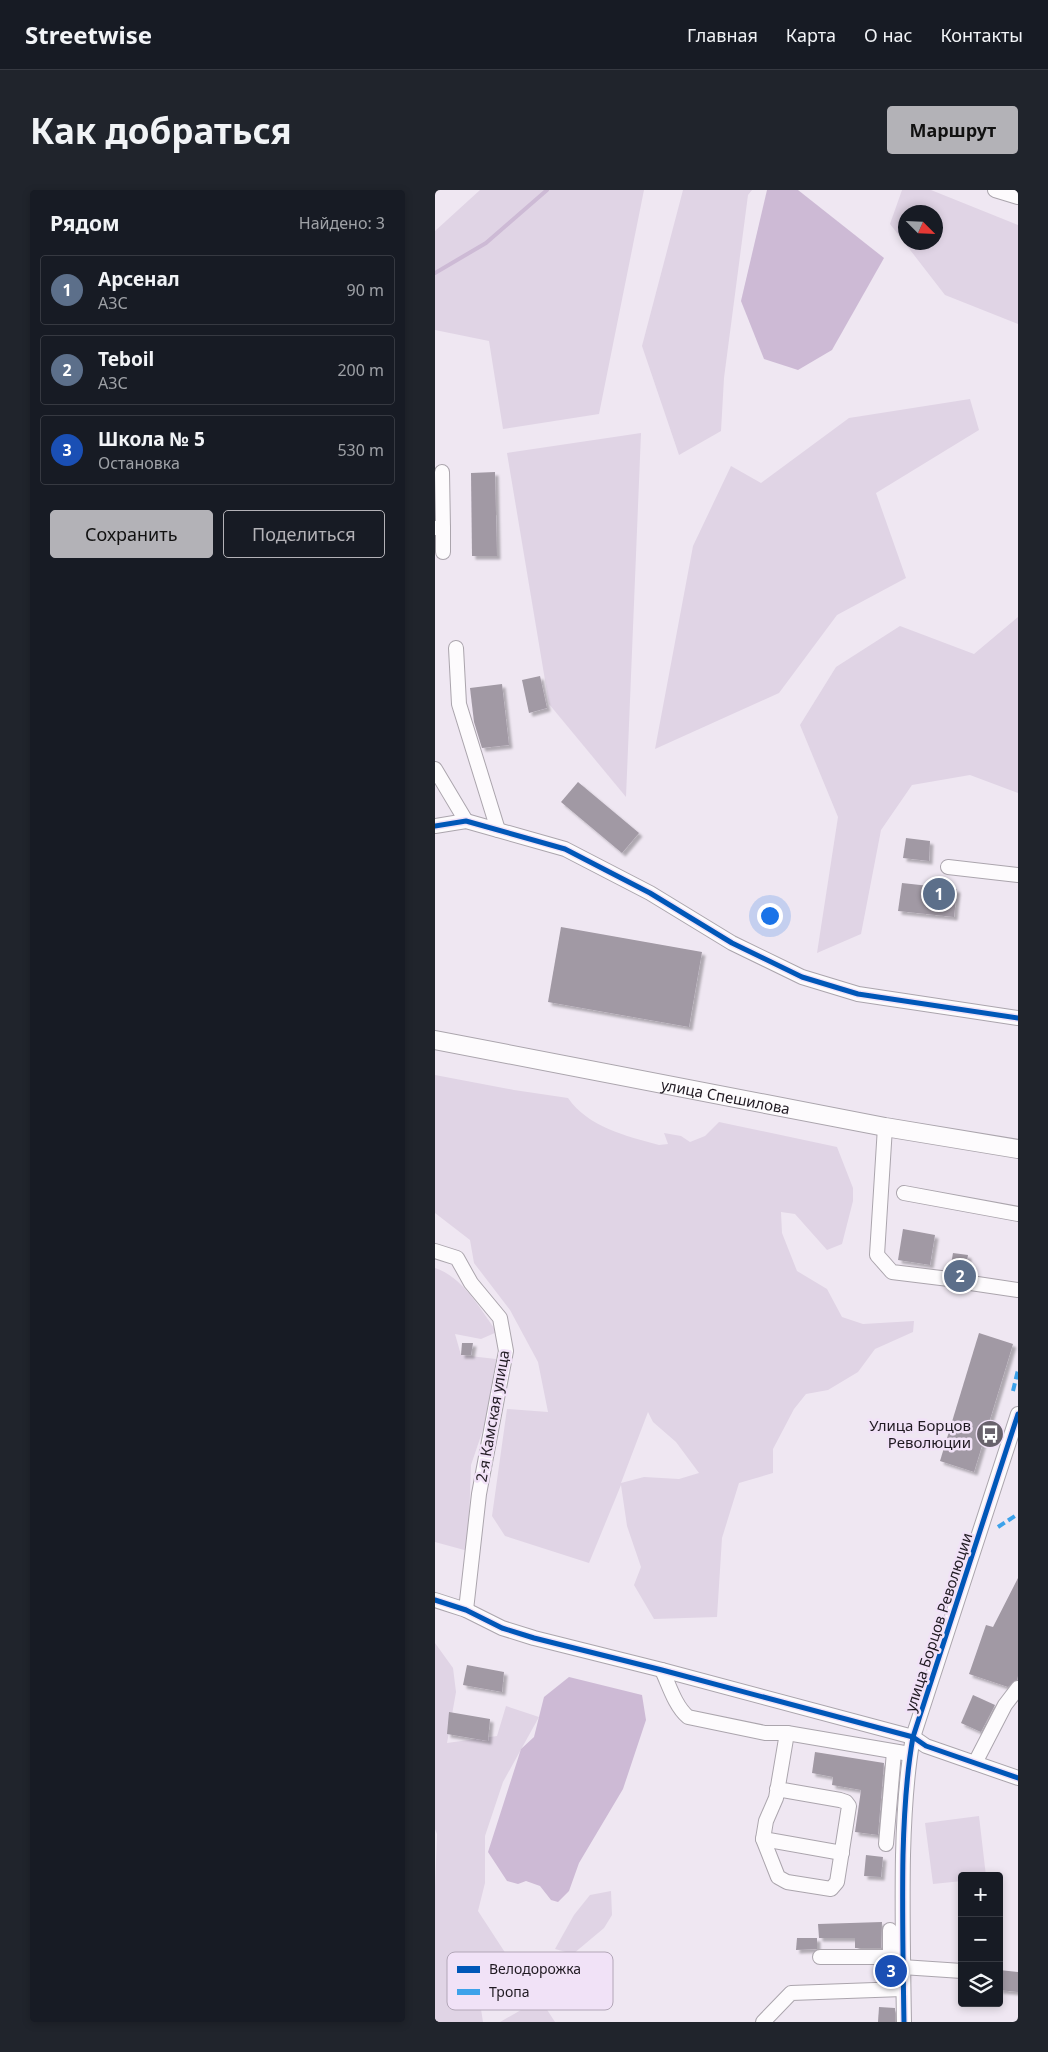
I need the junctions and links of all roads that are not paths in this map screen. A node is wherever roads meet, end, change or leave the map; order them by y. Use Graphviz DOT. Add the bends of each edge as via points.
graph roads {
  1 [pos="995,190"];
  2 [pos="1018,197"];
  3 [pos="442,472"];
  4 [pos="439,528"];
  5 [pos="443,552"];
  6 [pos="456,648"];
  7 [pos="435,769"];
  8 [pos="466,820"];
  9 [pos="435,826"];
  10 [pos="498,830"];
  11 [pos="948,867"];
  12 [pos="1018,875"];
  13 [pos="1018,1018"];
  14 [pos="435,1040"];
  15 [pos="885,1127"];
  16 [pos="1018,1149"];
  17 [pos="904,1193"];
  18 [pos="1018,1214"];
  19 [pos="435,1251"];
  20 [pos="949,1279"];
  21 [pos="964,1282"];
  22 [pos="1018,1290"];
  23 [pos="1018,1414"];
  24 [pos="435,1600"];
  25 [pos="466,1610"];
  26 [pos="662,1670"];
  27 [pos="1018,1688"];
  28 [pos="787,1733"];
  29 [pos="913,1737"];
  30 [pos="894,1752"];
  31 [pos="910,1754"];
  32 [pos="975,1763"];
  33 [pos="1018,1778"];
  34 [pos="777,1789"];
  35 [pos="904,1838"];
  36 [pos="763,1839"];
  37 [pos="842,1853"];
  38 [pos="890,1930"];
  39 [pos="820,1957"];
  40 [pos="890,1957"];
  41 [pos="903,1967"];
  42 [pos="958,1971"];
  43 [pos="897,1989"];
  44 [pos="763,2022"];
  45 [pos="904,2022"];
  1 -- 2 [label="street"];
  3 -- 4 [label="street"];
  4 -- 5 [label="street"];
  6 -- 10 [label="street" via="459,704"];
  7 -- 8 [label="street"];
  8 -- 9 [label="street"];
  8 -- 10 [label="street"];
  10 -- 13 [label="street" via="565,849 650,893 732,943 802,977 858,994"];
  11 -- 12 [label="street"];
  14 -- 15 [label="main road, улица Спешилова"];
  15 -- 16 [label="main road, улица Спешилова"];
  15 -- 20 [label="street" via="877,1255 892,1272"];
  17 -- 18 [label="street"];
  19 -- 25 [label="street, 2-я Камская улица" via="457,1258 471,1283 500,1318 506,1351 479,1494"];
  21 -- 22 [label="street"];
  23 -- 29 [label="street, улица Борцов Революции"];
  24 -- 25 [label="street"];
  25 -- 26 [label="street" via="501,1628 533,1638"];
  26 -- 28 [label="street" via="678,1705 688,1716 765,1733"];
  26 -- 29 [label="street"];
  27 -- 32 [label="street" via="1005,1705"];
  28 -- 30 [label="street"];
  28 -- 34 [label="street"];
  29 -- 31 [label="street, улица Борцов Революции"];
  29 -- 32 [label="street" via="926,1746"];
  30 -- 31 [label="street"];
  30 -- 35 [label="street" via="886,1840"];
  31 -- 35 [label="street, улица Борцов Революции"];
  32 -- 33 [label="street"];
  34 -- 36 [label="street"];
  34 -- 37 [label="street" via="846,1802 849,1813"];
  35 -- 41 [label="street, улица Борцов Революции"];
  36 -- 37 [label="street"];
  36 -- 37 [label="street" via="778,1877 787,1882 835,1887"];
  38 -- 40 [label="street"];
  39 -- 40 [label="street"];
  40 -- 43 [label="street"];
  41 -- 42 [label="street"];
  41 -- 43 [label="street, улица Борцов Революции"];
  43 -- 44 [label="street" via="791,1993"];
  43 -- 45 [label="street, улица Борцов Революции"];
}
